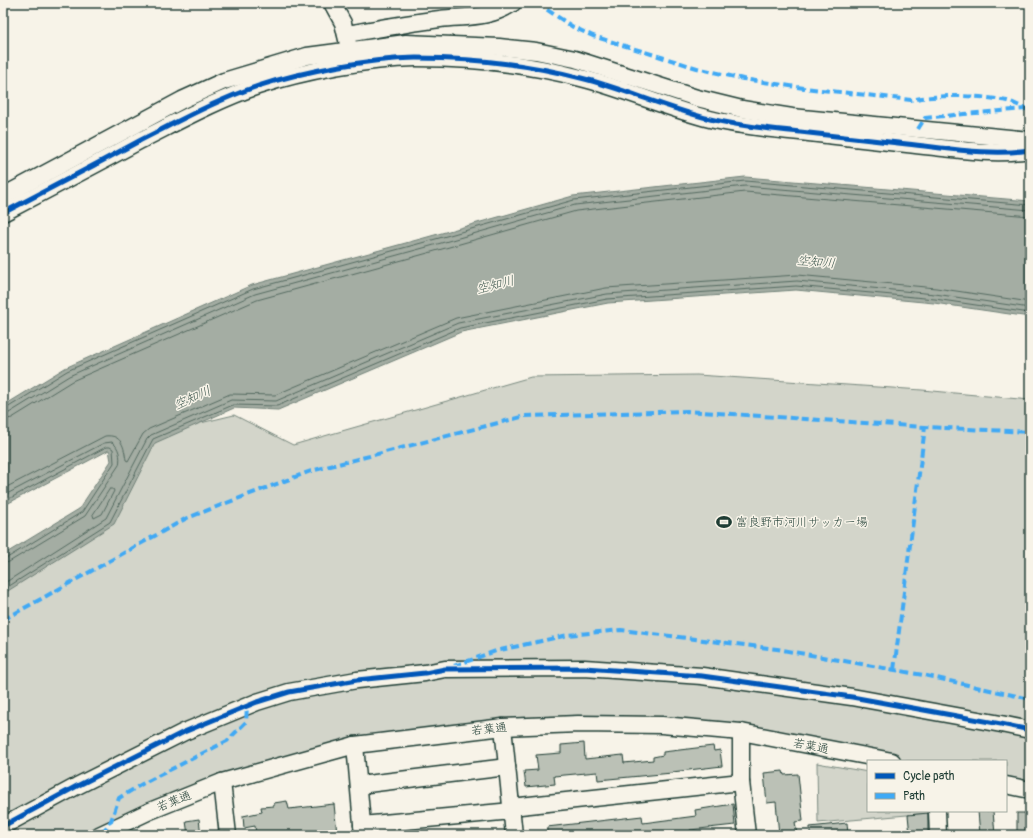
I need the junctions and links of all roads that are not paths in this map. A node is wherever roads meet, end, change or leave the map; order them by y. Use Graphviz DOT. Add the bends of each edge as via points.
graph roads {
  1 [pos="332,3"];
  2 [pos="513,3"];
  3 [pos="346,34"];
  4 [pos="350,50"];
  5 [pos="1030,140"];
  6 [pos="1030,150"];
  7 [pos="3,196"];
  8 [pos="3,213"];
  9 [pos="503,727"];
  10 [pos="1030,730"];
  11 [pos="741,732"];
  12 [pos="355,745"];
  13 [pos="887,760"];
  14 [pos="507,767"];
  15 [pos="222,782"];
  16 [pos="741,782"];
  17 [pos="359,785"];
  18 [pos="1007,785"];
  19 [pos="1030,790"];
  20 [pos="512,809"];
  21 [pos="937,812"];
  22 [pos="3,826"];
  23 [pos="363,830"];
  24 [pos="101,834"];
  25 [pos="228,835"];
  26 [pos="514,835"];
  27 [pos="748,835"];
  28 [pos="938,835"];
  1 -- 3 [label="street"];
  2 -- 3 [label="street" via="501,10 478,16 440,19"];
  3 -- 4 [label="street"];
  4 -- 5 [label="street" via="406,43 521,49 575,59 697,98 742,109 792,117"];
  4 -- 7 [label="street" via="307,56 224,81 182,100"];
  6 -- 8 [label="street" via="991,152 741,125 703,117 583,78 496,62 414,58 327,69 257,87 188,116"];
  9 -- 11 [label="street, 若葉通" via="578,724 662,725"];
  9 -- 12 [label="street, 若葉通"];
  9 -- 14 [label="street"];
  10 -- 22 [label="street" via="852,697 702,676 584,668 445,669 289,692 258,702 184,732"];
  11 -- 13 [label="street, 若葉通"];
  11 -- 16 [label="street"];
  12 -- 15 [label="street, 若葉通"];
  12 -- 17 [label="street"];
  14 -- 17 [label="street"];
  14 -- 20 [label="street"];
  15 -- 24 [label="street, 若葉通"];
  15 -- 25 [label="street"];
  16 -- 20 [label="street"];
  16 -- 27 [label="street"];
  17 -- 23 [label="street"];
  18 -- 19 [label="street"];
  20 -- 23 [label="street"];
  20 -- 26 [label="street"];
  21 -- 28 [label="street"];
}
